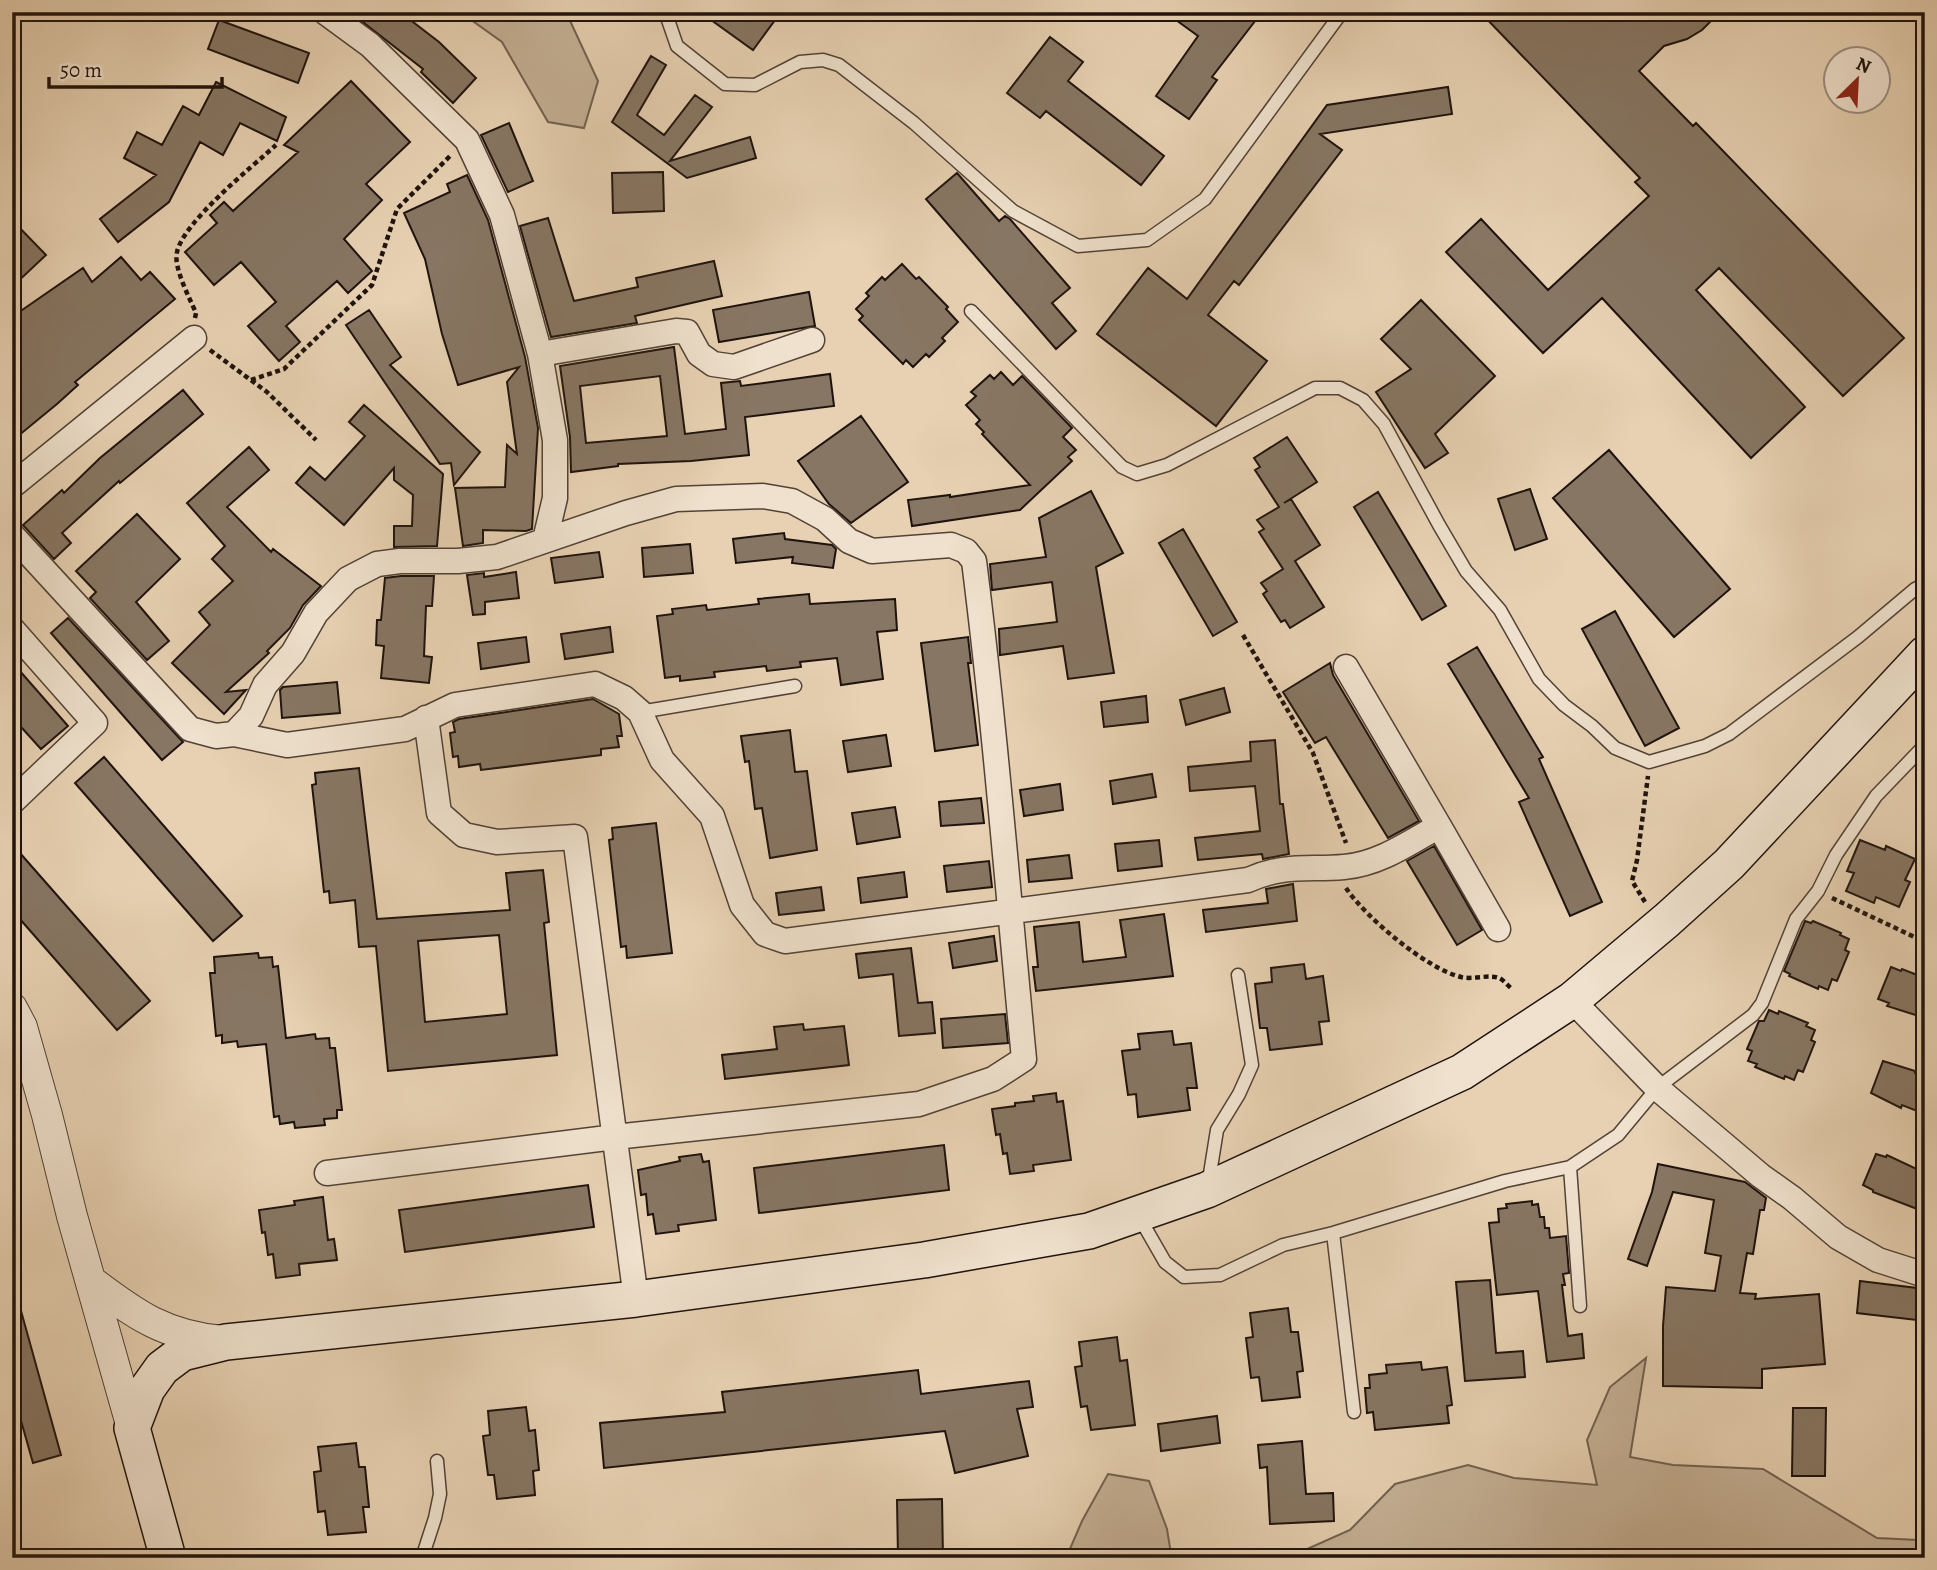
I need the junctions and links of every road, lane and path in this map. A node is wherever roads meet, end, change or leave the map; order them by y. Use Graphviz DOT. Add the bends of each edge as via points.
graph roads {
  1 [pos="325,12"];
  2 [pos="668,12"];
  3 [pos="1342,12"];
  4 [pos="467,140"];
  5 [pos="276,145"];
  6 [pos="971,311"];
  7 [pos="194,338"];
  8 [pos="812,340"];
  9 [pos="540,354"];
  10 [pos="251,380"];
  11 [pos="316,440"];
  12 [pos="12,486"];
  13 [pos="12,535"];
  14 [pos="545,540"];
  15 [pos="1925,584"];
  16 [pos="12,629"];
  17 [pos="1925,654"];
  18 [pos="1346,667"];
  19 [pos="795,686"];
  20 [pos="640,712"];
  21 [pos="426,719"];
  22 [pos="234,734"];
  23 [pos="1925,745"];
  24 [pos="1649,762"];
  25 [pos="12,802"];
  26 [pos="1439,826"];
  27 [pos="1818,891"];
  28 [pos="1009,912"];
  29 [pos="1667,920"];
  30 [pos="1498,929"];
  31 [pos="1925,942"];
  32 [pos="1238,975"];
  33 [pos="1572,1000"];
  34 [pos="12,1008"];
  35 [pos="1657,1088"];
  36 [pos="615,1137"];
  37 [pos="1570,1167"];
  38 [pos="327,1173"];
  39 [pos="1207,1190"];
  40 [pos="1138,1215"];
  41 [pos="1333,1233"];
  42 [pos="1925,1275"];
  43 [pos="91,1281"];
  44 [pos="636,1299"];
  45 [pos="1580,1306"];
  46 [pos="226,1342"];
  47 [pos="1354,1412"];
  48 [pos="132,1428"];
  49 [pos="437,1461"];
  50 [pos="169,1558"];
  51 [pos="422,1558"];
  1 -- 4 [label="street" via="370,45"];
  2 -- 3 [label="lane" via="677,46 725,84 755,85 800,62 823,60 839,65 914,123 1013,211 1077,246 1147,240 1205,199"];
  4 -- 9 [label="street" via="502,215"];
  4 -- 10 [label="path" via="397,209 372,285 284,369"];
  5 -- 7 [label="path" via="190,228 176,253 196,313"];
  6 -- 24 [label="lane" via="1122,467 1137,474 1167,466 1315,388 1340,388 1363,400 1384,424 1466,571 1500,610 1539,680 1615,748"];
  7 -- 10 [label="path"];
  7 -- 12 [label="street"];
  8 -- 9 [label="street" via="734,367 713,364 699,354 687,332 676,331"];
  9 -- 14 [label="street" via="555,440 555,498"];
  10 -- 11 [label="path"];
  13 -- 22 [label="street" via="190,729 216,736"];
  14 -- 22 [label="street" via="497,557 377,564 348,579 316,613 293,653 265,685 251,716"];
  14 -- 28 [label="street" via="676,499 763,496 792,501 825,519 849,541 872,551 951,545 966,551 974,561 1003,816"];
  15 -- 24 [label="lane" via="1729,734"];
  16 -- 25 [label="street" via="95,723"];
  17 -- 29 [label="main road" via="1729,864"];
  18 -- 26 [label="street"];
  19 -- 20 [label="lane"];
  20 -- 21 [label="street" via="595,684 455,705"];
  20 -- 28 [label="street" via="662,760 712,816 742,905 765,934 785,941"];
  21 -- 22 [label="street" via="405,729 287,745"];
  21 -- 36 [label="street" via="439,813 464,835 497,842 575,837"];
  23 -- 27 [label="lane" via="1875,796"];
  24 -- 29 [label="path" via="1632,881 1648,905"];
  26 -- 28 [label="street" via="1388,855 1346,867 1300,867 1248,880"];
  26 -- 30 [label="street"];
  27 -- 31 [label="path"];
  27 -- 35 [label="lane" via="1796,919 1753,1015"];
  28 -- 36 [label="street" via="1024,1059 993,1079 919,1104"];
  29 -- 33 [label="main road"];
  32 -- 39 [label="lane" via="1252,1065 1217,1130"];
  33 -- 35 [label="street"];
  33 -- 39 [label="main road" via="1462,1072"];
  34 -- 43 [label="street" via="22,1027"];
  35 -- 37 [label="lane" via="1618,1135"];
  35 -- 42 [label="street" via="1838,1237 1878,1260"];
  36 -- 38 [label="street"];
  36 -- 44 [label="street"];
  37 -- 41 [label="lane" via="1505,1181"];
  37 -- 45 [label="lane"];
  39 -- 40 [label="main road"];
  40 -- 41 [label="lane" via="1165,1262 1184,1277 1220,1275 1283,1245"];
  40 -- 44 [label="main road" via="1089,1231 924,1261"];
  41 -- 47 [label="lane"];
  43 -- 46 [label="street" via="166,1330"];
  43 -- 48 [label="street"];
  44 -- 46 [label="main road"];
  46 -- 48 [label="main road" via="182,1353 162,1368 147,1390"];
  48 -- 50 [label="main road"];
  49 -- 51 [label="lane" via="440,1494"];
}
